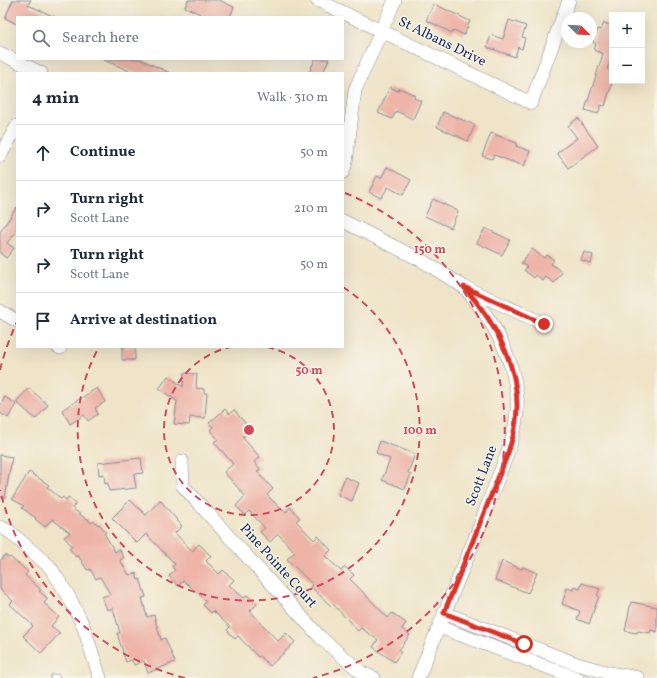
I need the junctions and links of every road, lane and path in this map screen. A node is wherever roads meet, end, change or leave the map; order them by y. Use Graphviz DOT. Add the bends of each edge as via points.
graph roads {
  1 [pos="317,0"];
  2 [pos="395,0"];
  3 [pos="569,0"];
  4 [pos="381,31"];
  5 [pos="0,53"];
  6 [pos="39,72"];
  7 [pos="16,128"];
  8 [pos="0,156"];
  9 [pos="344,169"];
  10 [pos="344,222"];
  11 [pos="464,287"];
  12 [pos="0,311"];
  13 [pos="16,320"];
  14 [pos="544,324"];
  15 [pos="182,461"];
  16 [pos="0,527"];
  17 [pos="444,613"];
  18 [pos="439,627"];
  19 [pos="608,676"];
  20 [pos="100,678"];
  21 [pos="374,678"];
  22 [pos="418,678"];
  23 [pos="577,678"];
  24 [pos="638,678"];
  1 -- 4 [label="street, St Albans Drive"];
  2 -- 4 [label="street"];
  3 -- 4 [label="street, St Albans Drive" via="531,103"];
  4 -- 9 [label="street" via="355,90"];
  5 -- 6 [label="street"];
  7 -- 8 [label="street"];
  10 -- 11 [label="street, Scott Lane" via="421,260"];
  11 -- 14 [label="street, Scott Lane"];
  11 -- 17 [label="street, Scott Lane" via="486,315 504,348 514,383 517,411 508,453"];
  12 -- 13 [label="street"];
  15 -- 21 [label="street, Pine Pointe Court" via="183,486 321,638 362,673"];
  16 -- 20 [label="street" via="10,532 50,566 83,624"];
  17 -- 18 [label="street, Scott Lane"];
  17 -- 19 [label="street"];
  18 -- 22 [label="street, Scott Lane"];
  18 -- 23 [label="street"];
  19 -- 24 [label="street"];
}
